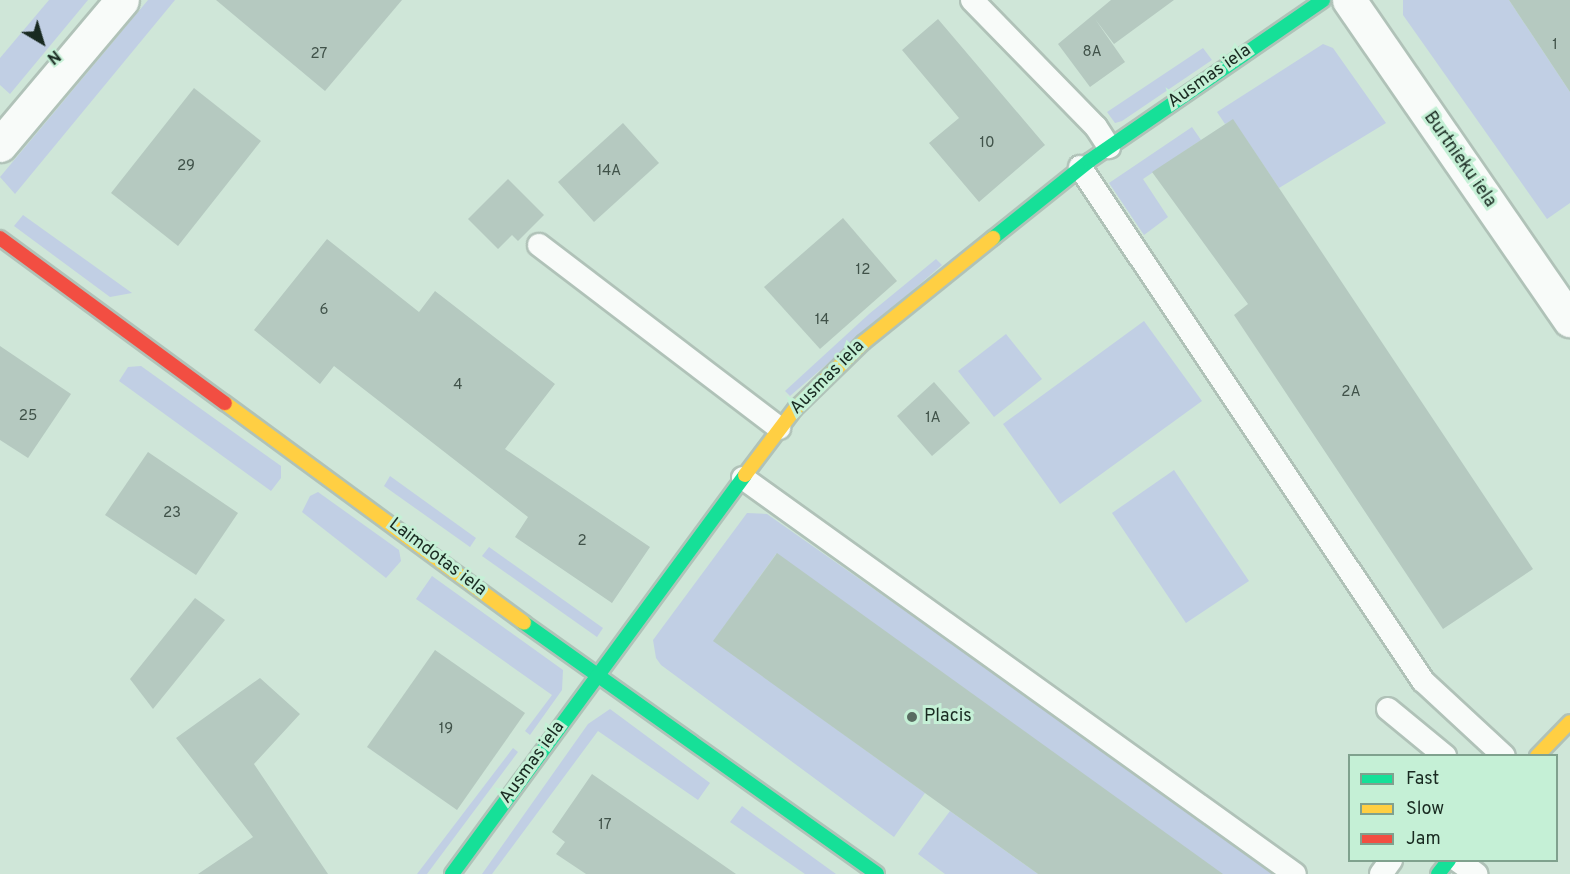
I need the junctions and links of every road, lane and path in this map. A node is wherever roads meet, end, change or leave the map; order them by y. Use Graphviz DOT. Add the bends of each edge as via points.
graph roads {
  1 [pos="122,0"];
  2 [pos="972,0"];
  3 [pos="1323,0"];
  4 [pos="1348,0"];
  5 [pos="0,145"];
  6 [pos="1109,147"];
  7 [pos="1080,167"];
  8 [pos="0,238"];
  9 [pos="539,245"];
  10 [pos="1570,320"];
  11 [pos="779,428"];
  12 [pos="743,478"];
  13 [pos="596,676"];
  14 [pos="1388,709"];
  15 [pos="1570,722"];
  16 [pos="1443,754"];
  17 [pos="1502,754"];
  18 [pos="1539,754"];
  19 [pos="1390,862"];
  20 [pos="1448,862"];
  21 [pos="1458,862"];
  22 [pos="452,874"];
  23 [pos="877,874"];
  24 [pos="1295,874"];
  25 [pos="1381,874"];
  26 [pos="1438,874"];
  27 [pos="1476,874"];
  1 -- 5 [label="street"];
  2 -- 6 [label="lane" via="1096,127"];
  3 -- 6 [label="street, Ausmas iela"];
  4 -- 10 [label="street, Burtnieku iela"];
  6 -- 7 [label="street, Ausmas iela"];
  7 -- 11 [label="street, Ausmas iela" via="864,342"];
  7 -- 17 [label="lane" via="1423,681"];
  8 -- 13 [label="street, Laimdotas iela"];
  9 -- 11 [label="lane"];
  11 -- 12 [label="street, Ausmas iela"];
  12 -- 13 [label="street, Ausmas iela"];
  12 -- 24 [label="lane"];
  13 -- 22 [label="street, Ausmas iela"];
  13 -- 23 [label="street, Laimdotas iela"];
  14 -- 16 [label="lane"];
  15 -- 18 [label="street"];
  19 -- 25 [label="lane"];
  20 -- 26 [label="street"];
  21 -- 27 [label="lane"];
}
